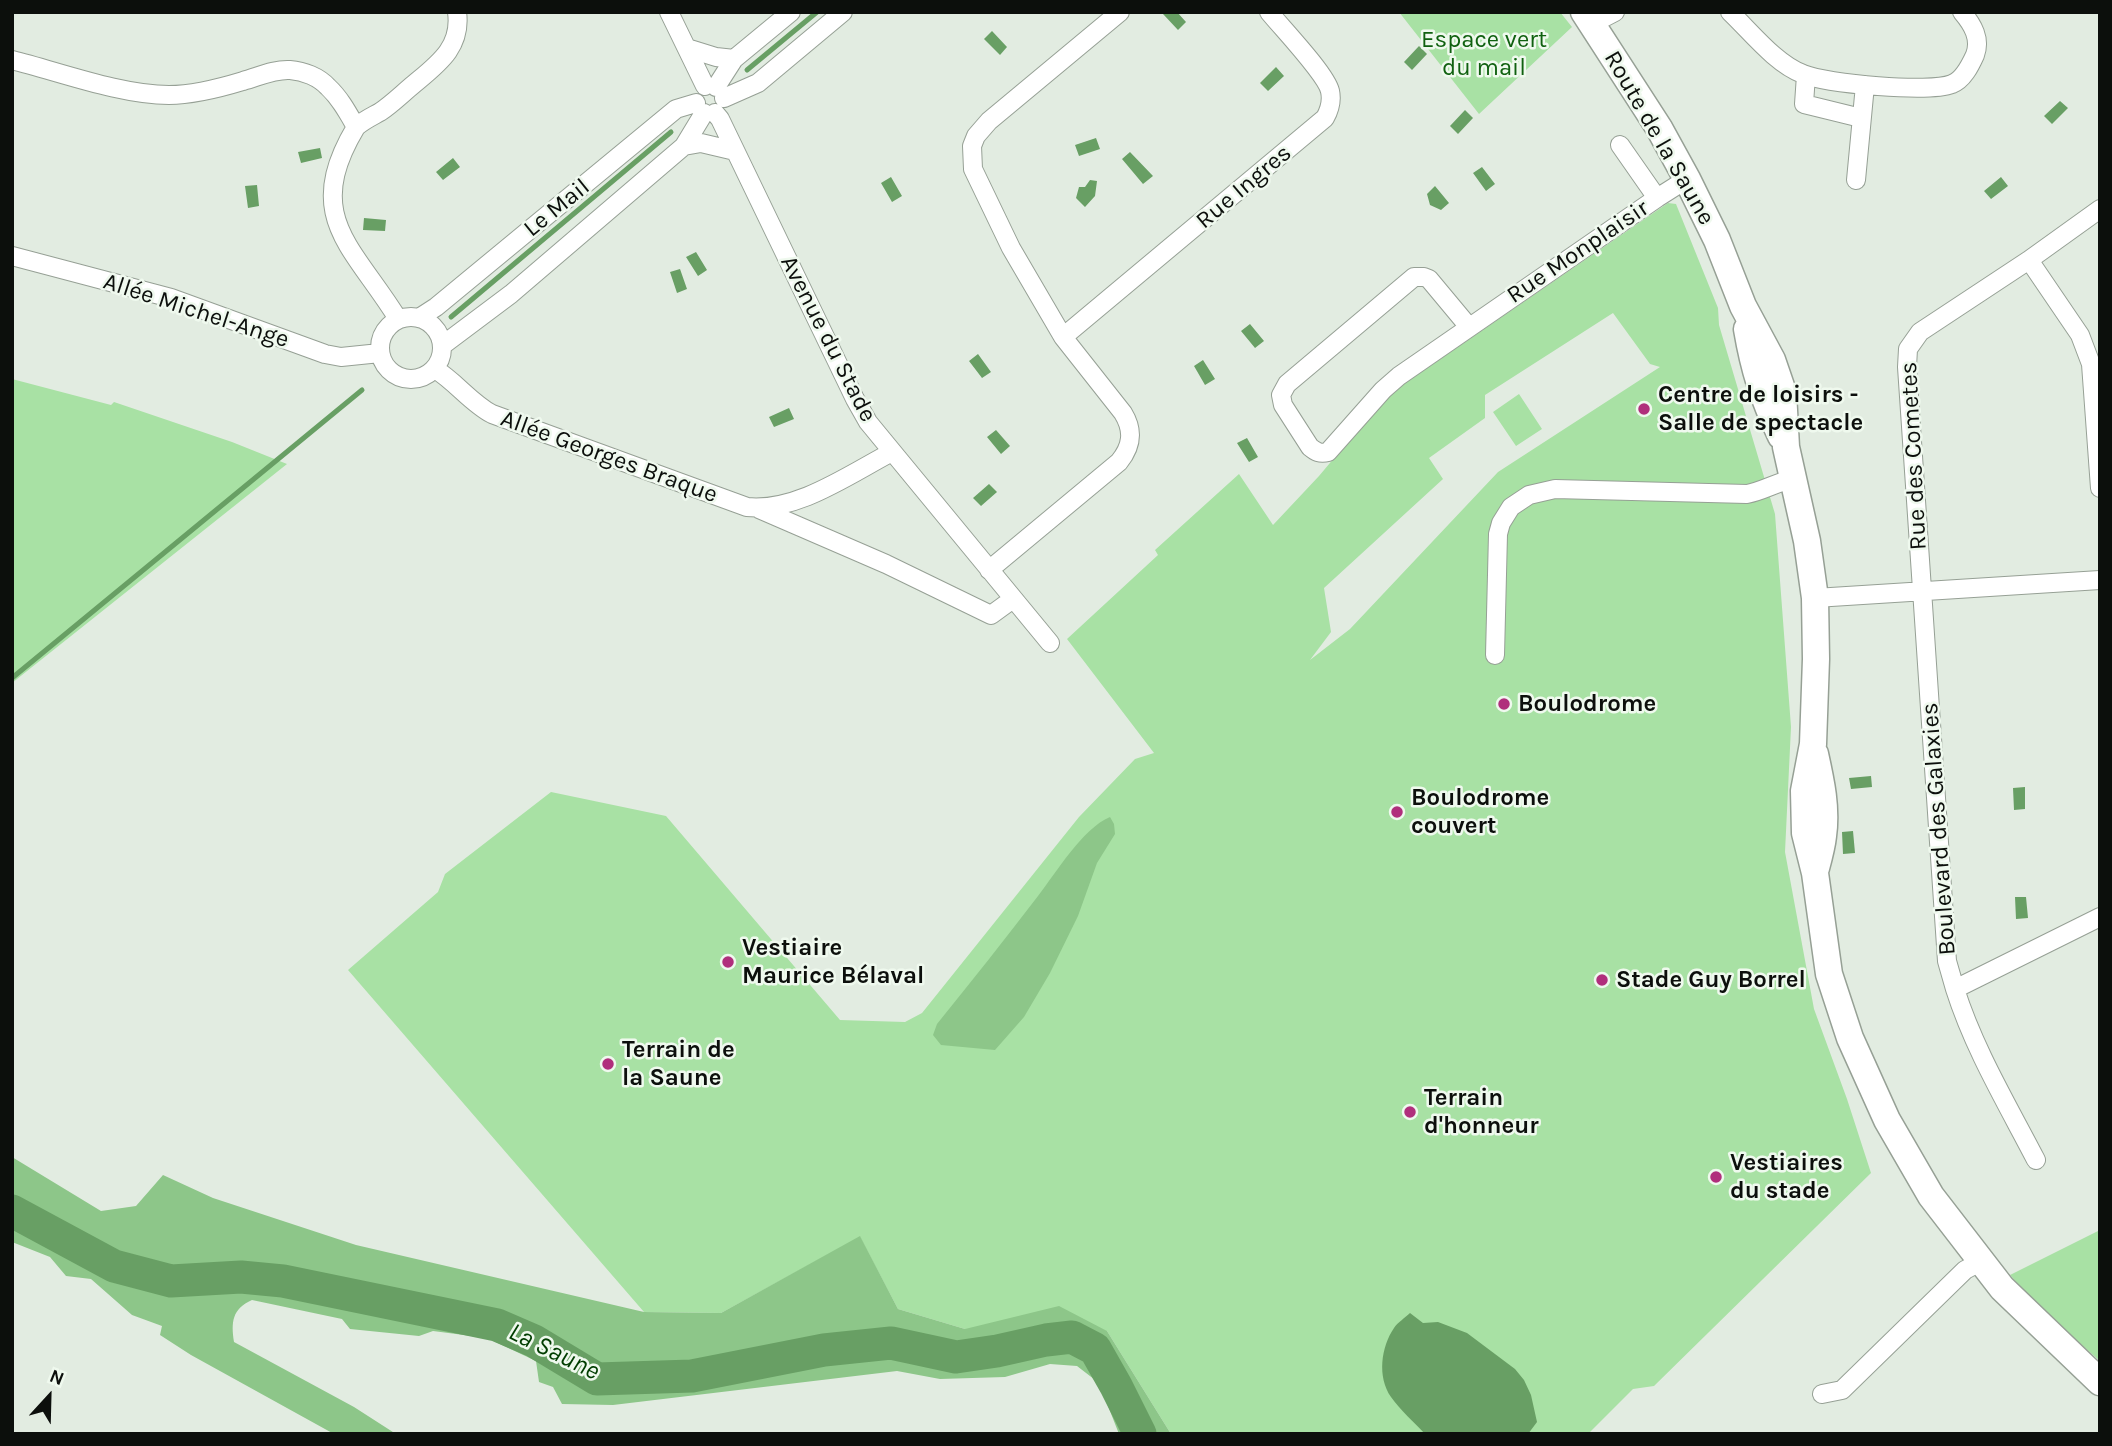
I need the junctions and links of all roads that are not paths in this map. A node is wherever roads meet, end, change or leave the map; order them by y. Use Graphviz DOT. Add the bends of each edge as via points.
graph roads {
  1 [pos="457,12"];
  2 [pos="669,12"];
  3 [pos="791,12"];
  4 [pos="843,12"];
  5 [pos="1120,12"];
  6 [pos="1269,12"];
  7 [pos="1730,12"];
  8 [pos="1962,12"];
  9 [pos="1597,16"];
  10 [pos="687,48"];
  11 [pos="734,59"];
  12 [pos="12,60"];
  13 [pos="1805,75"];
  14 [pos="1865,85"];
  15 [pos="710,100"];
  16 [pos="1861,118"];
  17 [pos="356,127"];
  18 [pos="1620,145"];
  19 [pos="684,146"];
  20 [pos="735,151"];
  21 [pos="1687,178"];
  22 [pos="1856,180"];
  23 [pos="1657,198"];
  24 [pos="2100,209"];
  25 [pos="12,256"];
  26 [pos="2029,260"];
  27 [pos="419,318"];
  28 [pos="398,320"];
  29 [pos="1469,327"];
  30 [pos="1063,338"];
  31 [pos="443,345"];
  32 [pos="380,354"];
  33 [pos="435,369"];
  34 [pos="892,452"];
  35 [pos="1793,479"];
  36 [pos="2100,488"];
  37 [pos="756,508"];
  38 [pos="989,570"];
  39 [pos="2100,580"];
  40 [pos="1922,591"];
  41 [pos="1815,598"];
  42 [pos="1013,599"];
  43 [pos="1050,643"];
  44 [pos="1495,655"];
  45 [pos="2100,917"];
  46 [pos="1955,989"];
  47 [pos="2036,1160"];
  48 [pos="1980,1262"];
  49 [pos="2100,1382"];
  50 [pos="1822,1394"];
  1 -- 17 [label="street" via="455,40 444,58"];
  2 -- 10 [label="street, Avenue du Stade"];
  3 -- 11 [label="street, Le Mail"];
  4 -- 15 [label="street, Le Mail" via="758,83"];
  5 -- 30 [label="street" via="981,128 972,146 973,169 1011,248"];
  6 -- 30 [label="street, Rue Ingres" via="1326,81 1331,97 1325,118"];
  7 -- 13 [label="street" via="1787,66"];
  8 -- 14 [label="street" via="1976,33 1978,48 1970,67 1955,83 1937,88"];
  9 -- 21 [label="street, Route de la Saune"];
  10 -- 11 [label="street"];
  10 -- 15 [label="street, Avenue du Stade"];
  11 -- 15 [label="street, Le Mail"];
  12 -- 17 [label="street" via="148,94 171,95 289,70 327,85"];
  13 -- 14 [label="street"];
  13 -- 16 [label="street" via="1804,104"];
  14 -- 16 [label="street"];
  15 -- 19 [label="street, Le Mail"];
  15 -- 20 [label="street, Avenue du Stade"];
  15 -- 27 [label="street, Le Mail" via="676,109"];
  16 -- 22 [label="street"];
  17 -- 28 [label="street" via="336,173 337,226"];
  18 -- 23 [label="street"];
  19 -- 20 [label="street" via="701,143"];
  19 -- 31 [label="street, Le Mail" via="511,294"];
  20 -- 34 [label="street, Avenue du Stade" via="855,399"];
  21 -- 23 [label="street, Rue Monplaisir"];
  21 -- 35 [label="street, Route de la Saune" via="1743,306 1759,384 1786,447"];
  23 -- 29 [label="street, Rue Monplaisir"];
  24 -- 26 [label="street, Rue des Cometes"];
  25 -- 32 [label="street, Allée Michel-Ange" via="171,298 326,354"];
  26 -- 36 [label="street" via="2080,335 2091,364"];
  26 -- 40 [label="street, Rue des Cometes" via="1920,332 1908,349"];
  27 -- 28 [label="street"];
  27 -- 31 [label="street" via="435,328"];
  28 -- 32 [label="street" via="383,333"];
  29 -- 29 [label="street, Rue Monplaisir" via="1429,279 1414,277 1287,384 1281,395 1283,405 1310,447 1322,454 1328,452 1383,390"];
  30 -- 38 [label="street" via="1123,413 1129,423 1130,443 1119,462"];
  31 -- 33 [label="street"];
  32 -- 33 [label="street" via="387,369 402,379 420,378"];
  33 -- 37 [label="street, Allée Georges Braque" via="492,414"];
  34 -- 37 [label="street, Allée Georges Braque" via="801,499"];
  34 -- 38 [label="street, Avenue du Stade"];
  35 -- 41 [label="street, Route de la Saune"];
  35 -- 44 [label="street" via="1747,494 1555,489 1529,495 1511,507 1498,534"];
  37 -- 42 [label="street, Allée Georges Braque" via="991,615"];
  38 -- 42 [label="street, Avenue du Stade"];
  39 -- 40 [label="street"];
  40 -- 41 [label="street"];
  40 -- 46 [label="street, Boulevard des Galaxies" via="1947,961"];
  41 -- 48 [label="street, Route de la Saune" via="1813,744 1824,808 1824,835 1815,873 1829,974 1850,1038 1909,1161"];
  42 -- 43 [label="street, Avenue du Stade"];
  45 -- 46 [label="street, Boulevard des Galaxies"];
  46 -- 47 [label="street" via="1985,1061"];
  48 -- 49 [label="street, Route de la Saune" via="2024,1311"];
  48 -- 50 [label="street" via="1962,1273 1842,1390"];
}
